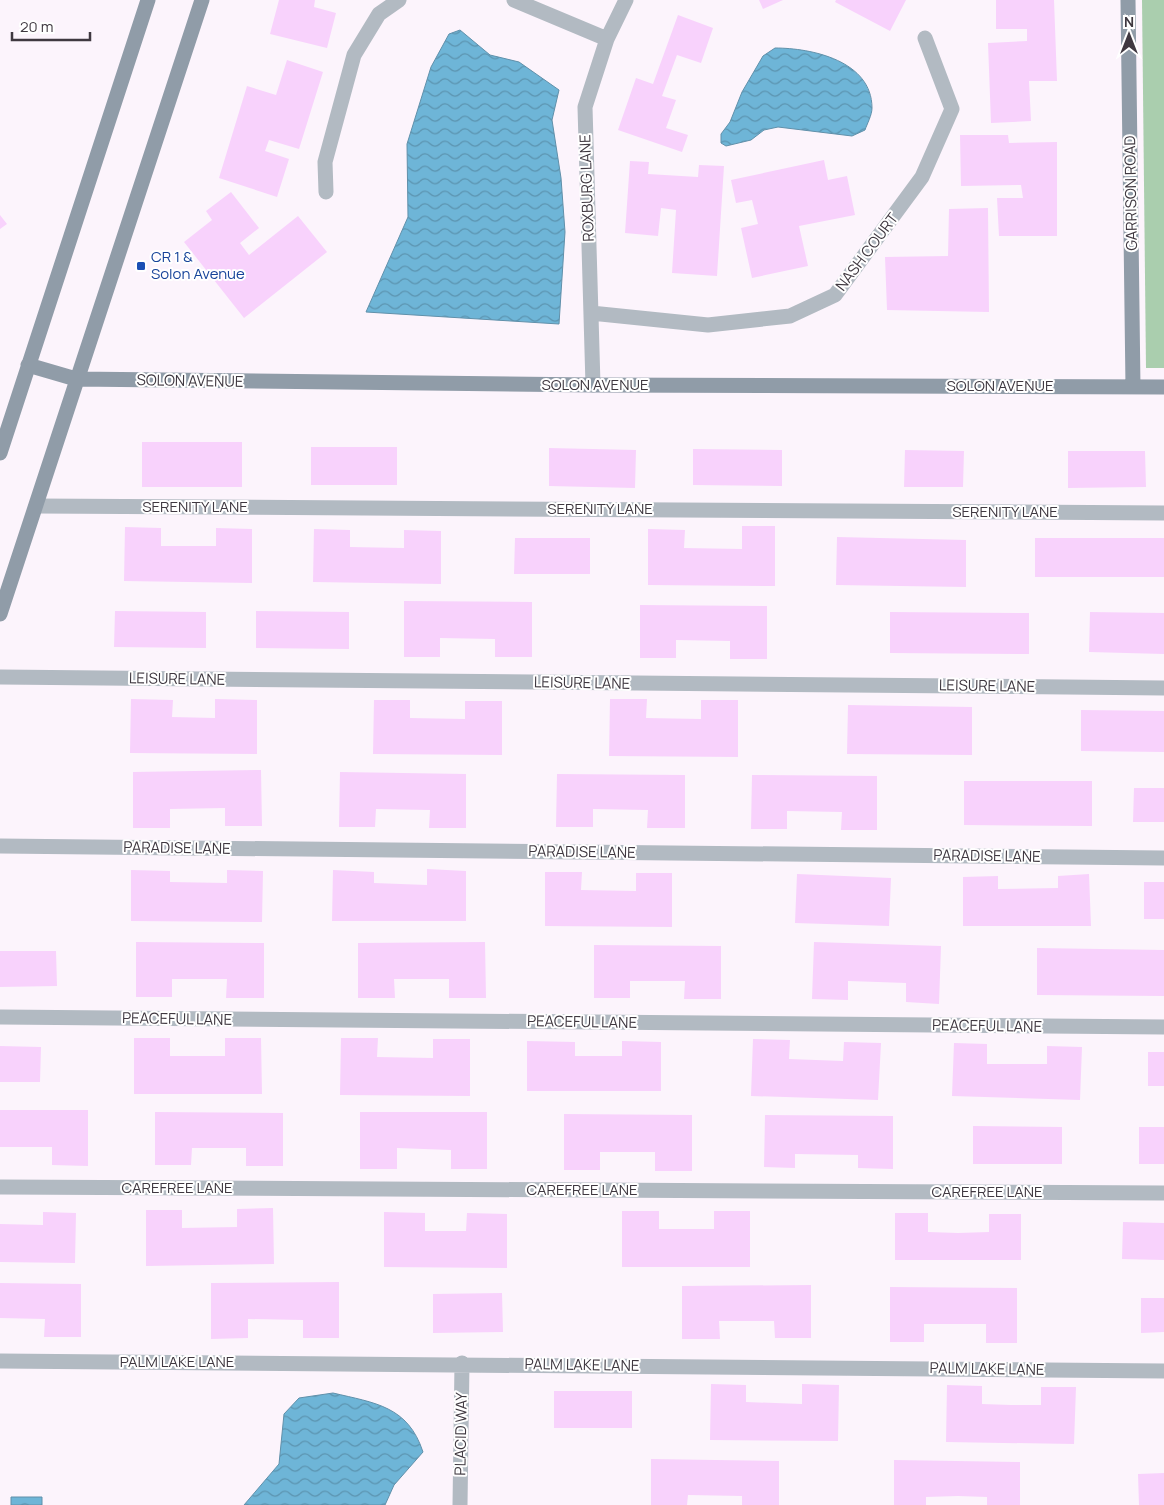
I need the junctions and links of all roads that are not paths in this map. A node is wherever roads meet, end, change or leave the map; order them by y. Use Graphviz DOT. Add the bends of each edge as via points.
graph roads {
  1 [pos="148,0"];
  2 [pos="202,0"];
  3 [pos="399,0"];
  4 [pos="514,0"];
  5 [pos="626,0"];
  6 [pos="1128,0"];
  7 [pos="925,38"];
  8 [pos="607,39"];
  9 [pos="326,192"];
  10 [pos="591,313"];
  11 [pos="28,365"];
  12 [pos="76,379"];
  13 [pos="593,385"];
  14 [pos="1132,387"];
  15 [pos="1164,387"];
  16 [pos="0,453"];
  17 [pos="36,506"];
  18 [pos="1164,513"];
  19 [pos="0,614"];
  20 [pos="0,677"];
  21 [pos="1164,688"];
  22 [pos="0,846"];
  23 [pos="1164,858"];
  24 [pos="0,1017"];
  25 [pos="1164,1027"];
  26 [pos="0,1187"];
  27 [pos="1164,1193"];
  28 [pos="0,1361"];
  29 [pos="462,1363"];
  30 [pos="1164,1371"];
  31 [pos="460,1505"];
  1 -- 11 [label="street"];
  2 -- 12 [label="street"];
  3 -- 9 [label="street" via="379,14 354,55 325,162"];
  4 -- 8 [label="street"];
  5 -- 8 [label="street, ROXBURG LANE"];
  6 -- 14 [label="street, GARRISON ROAD"];
  7 -- 10 [label="street, NASH COURT" via="952,108 922,177 836,295 790,316 708,325"];
  8 -- 10 [label="street, ROXBURG LANE" via="585,107"];
  10 -- 13 [label="street, ROXBURG LANE"];
  11 -- 12 [label="street, SOLON AVENUE"];
  11 -- 16 [label="street"];
  12 -- 13 [label="street, SOLON AVENUE"];
  12 -- 17 [label="street"];
  13 -- 14 [label="street, SOLON AVENUE"];
  14 -- 15 [label="street, SOLON AVENUE"];
  17 -- 18 [label="street, SERENITY LANE"];
  17 -- 19 [label="street"];
  20 -- 21 [label="street, LEISURE LANE"];
  22 -- 23 [label="street, PARADISE LANE"];
  24 -- 25 [label="street, PEACEFUL LANE"];
  26 -- 27 [label="street, CAREFREE LANE"];
  28 -- 29 [label="street, PALM LAKE LANE"];
  29 -- 30 [label="street, PALM LAKE LANE"];
  29 -- 31 [label="street, PLACID WAY"];
}
